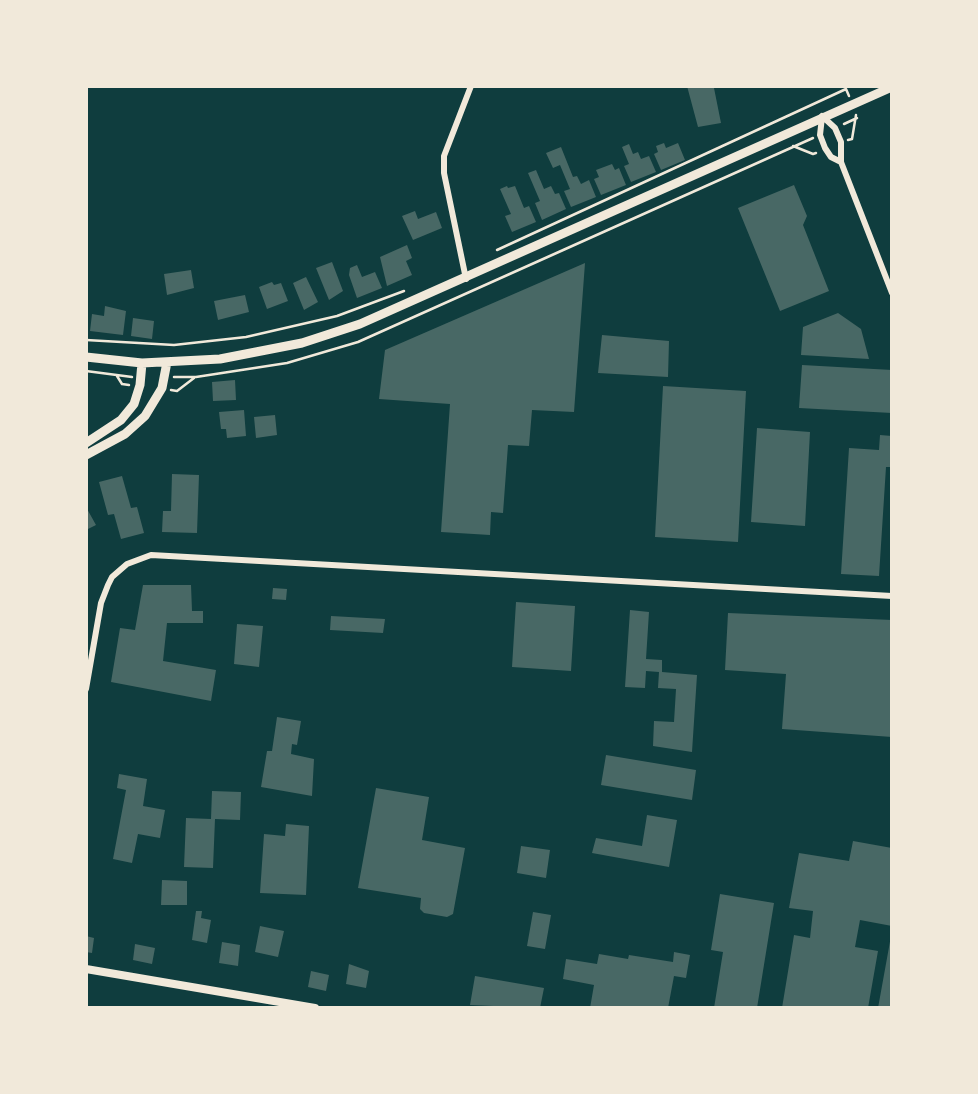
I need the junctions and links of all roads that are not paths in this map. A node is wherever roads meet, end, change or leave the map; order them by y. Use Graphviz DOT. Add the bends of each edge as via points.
graph roads {
  1 [pos="471,86"];
  2 [pos="892,87"];
  3 [pos="822,116"];
  4 [pos="841,162"];
  5 [pos="466,279"];
  6 [pos="892,293"];
  7 [pos="86,357"];
  8 [pos="167,362"];
  9 [pos="142,363"];
  10 [pos="86,443"];
  11 [pos="86,455"];
  12 [pos="892,596"];
  13 [pos="86,689"];
  14 [pos="86,969"];
  15 [pos="315,1008"];
  1 -- 5 [label="street" via="444,156"];
  2 -- 3 [label="main road"];
  3 -- 4 [label="street" via="841,142"];
  3 -- 4 [label="street" via="820,135 825,148"];
  3 -- 5 [label="main road"];
  4 -- 6 [label="street"];
  5 -- 8 [label="main road" via="302,343 220,359"];
  7 -- 9 [label="main road"];
  8 -- 9 [label="main road"];
  8 -- 11 [label="main road" via="162,387 145,416 125,434"];
  9 -- 10 [label="main road" via="134,404 121,420"];
  12 -- 13 [label="street" via="151,555 127,564 112,577 101,603"];
  14 -- 15 [label="street"];
}
